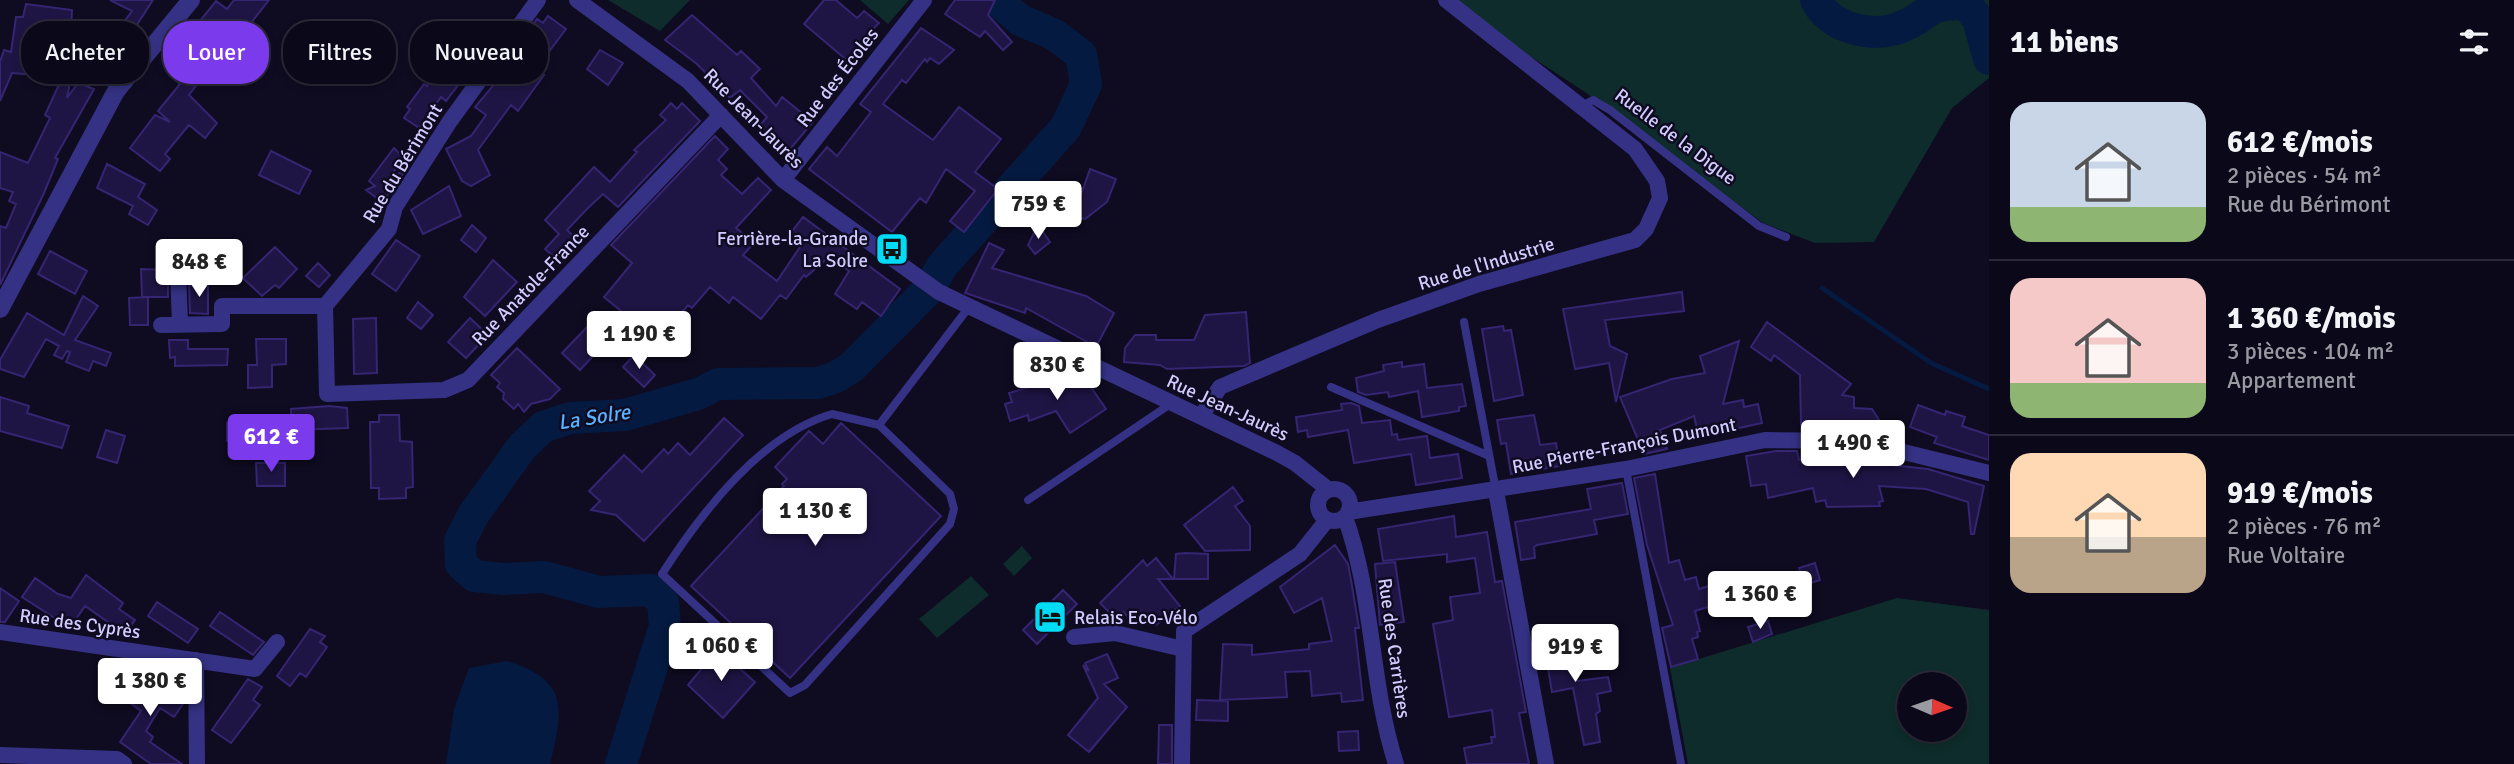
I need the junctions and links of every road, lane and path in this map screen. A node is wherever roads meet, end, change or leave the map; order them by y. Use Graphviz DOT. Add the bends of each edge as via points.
graph roads {
  1 [pos="191,0"];
  2 [pos="538,0"];
  3 [pos="577,0"];
  4 [pos="924,0"];
  5 [pos="1446,0"];
  6 [pos="1580,107"];
  7 [pos="721,115"];
  8 [pos="783,180"];
  9 [pos="1786,237"];
  10 [pos="178,272"];
  11 [pos="325,306"];
  12 [pos="969,307"];
  13 [pos="0,309"];
  14 [pos="1464,322"];
  15 [pos="161,324"];
  16 [pos="180,324"];
  17 [pos="1331,387"];
  18 [pos="1172,403"];
  19 [pos="1202,415"];
  20 [pos="879,425"];
  21 [pos="1488,455"];
  22 [pos="1626,469"];
  23 [pos="1989,473"];
  24 [pos="1496,491"];
  25 [pos="1028,500"];
  26 [pos="1396,503"];
  27 [pos="1332,510"];
  28 [pos="0,632"];
  29 [pos="1074,637"];
  30 [pos="277,642"];
  31 [pos="1184,649"];
  32 [pos="196,660"];
  33 [pos="0,755"];
  34 [pos="124,764"];
  35 [pos="197,764"];
  36 [pos="1182,764"];
  37 [pos="1396,764"];
  38 [pos="1546,764"];
  39 [pos="1681,764"];
  1 -- 13 [label="street" via="116,92"];
  2 -- 11 [label="street, Rue du Bérimont" via="450,121 395,207 389,229"];
  3 -- 7 [label="street, Rue Jean-Jaurès" via="688,81"];
  4 -- 8 [label="street, Rue des Écoles"];
  5 -- 6 [label="street"];
  6 -- 9 [label="lane, Ruelle de la Digue" via="1593,100 1610,110 1759,226"];
  6 -- 19 [label="street, Rue de l'Industrie" via="1635,149 1657,181 1657,211 1634,240 1479,284 1378,320 1220,387"];
  7 -- 8 [label="street, Rue Jean-Jaurès"];
  7 -- 11 [label="street, Rue Anatole-France" via="468,380 444,390 327,394"];
  8 -- 12 [label="street, Rue Jean-Jaurès" via="923,282"];
  10 -- 16 [label="street"];
  11 -- 16 [label="street" via="222,306 222,324"];
  12 -- 18 [label="street, Rue Jean-Jaurès"];
  12 -- 20 [label="lane"];
  14 -- 21 [label="lane"];
  15 -- 16 [label="street"];
  17 -- 21 [label="lane"];
  18 -- 19 [label="street, Rue Jean-Jaurès"];
  18 -- 25 [label="lane"];
  19 -- 27 [label="street, Rue Jean-Jaurès" via="1295,463"];
  20 -- 20 [label="lane" via="950,494 954,509 950,524 805,685 790,693 662,574 686,536 763,450 809,421 831,414"];
  21 -- 24 [label="lane"];
  22 -- 23 [label="street, Rue Pierre-François Dumont" via="1765,440 1805,439 1859,441"];
  22 -- 24 [label="street, Rue Pierre-François Dumont"];
  22 -- 39 [label="lane"];
  24 -- 26 [label="street, Rue Pierre-François Dumont"];
  24 -- 38 [label="street"];
  26 -- 27 [label="street, Rue Pierre-François Dumont"];
  26 -- 27 [label="street" via="1346,494"];
  27 -- 31 [label="street" via="1300,554 1184,631"];
  27 -- 37 [label="street, Rue des Carrières" via="1353,539 1364,577 1384,727"];
  28 -- 32 [label="street, Rue des Cyprès"];
  29 -- 31 [label="street" via="1115,633"];
  30 -- 32 [label="street, Rue des Cyprès" via="255,669"];
  31 -- 36 [label="street"];
  32 -- 35 [label="street"];
  33 -- 34 [label="street" via="117,759"];
}
